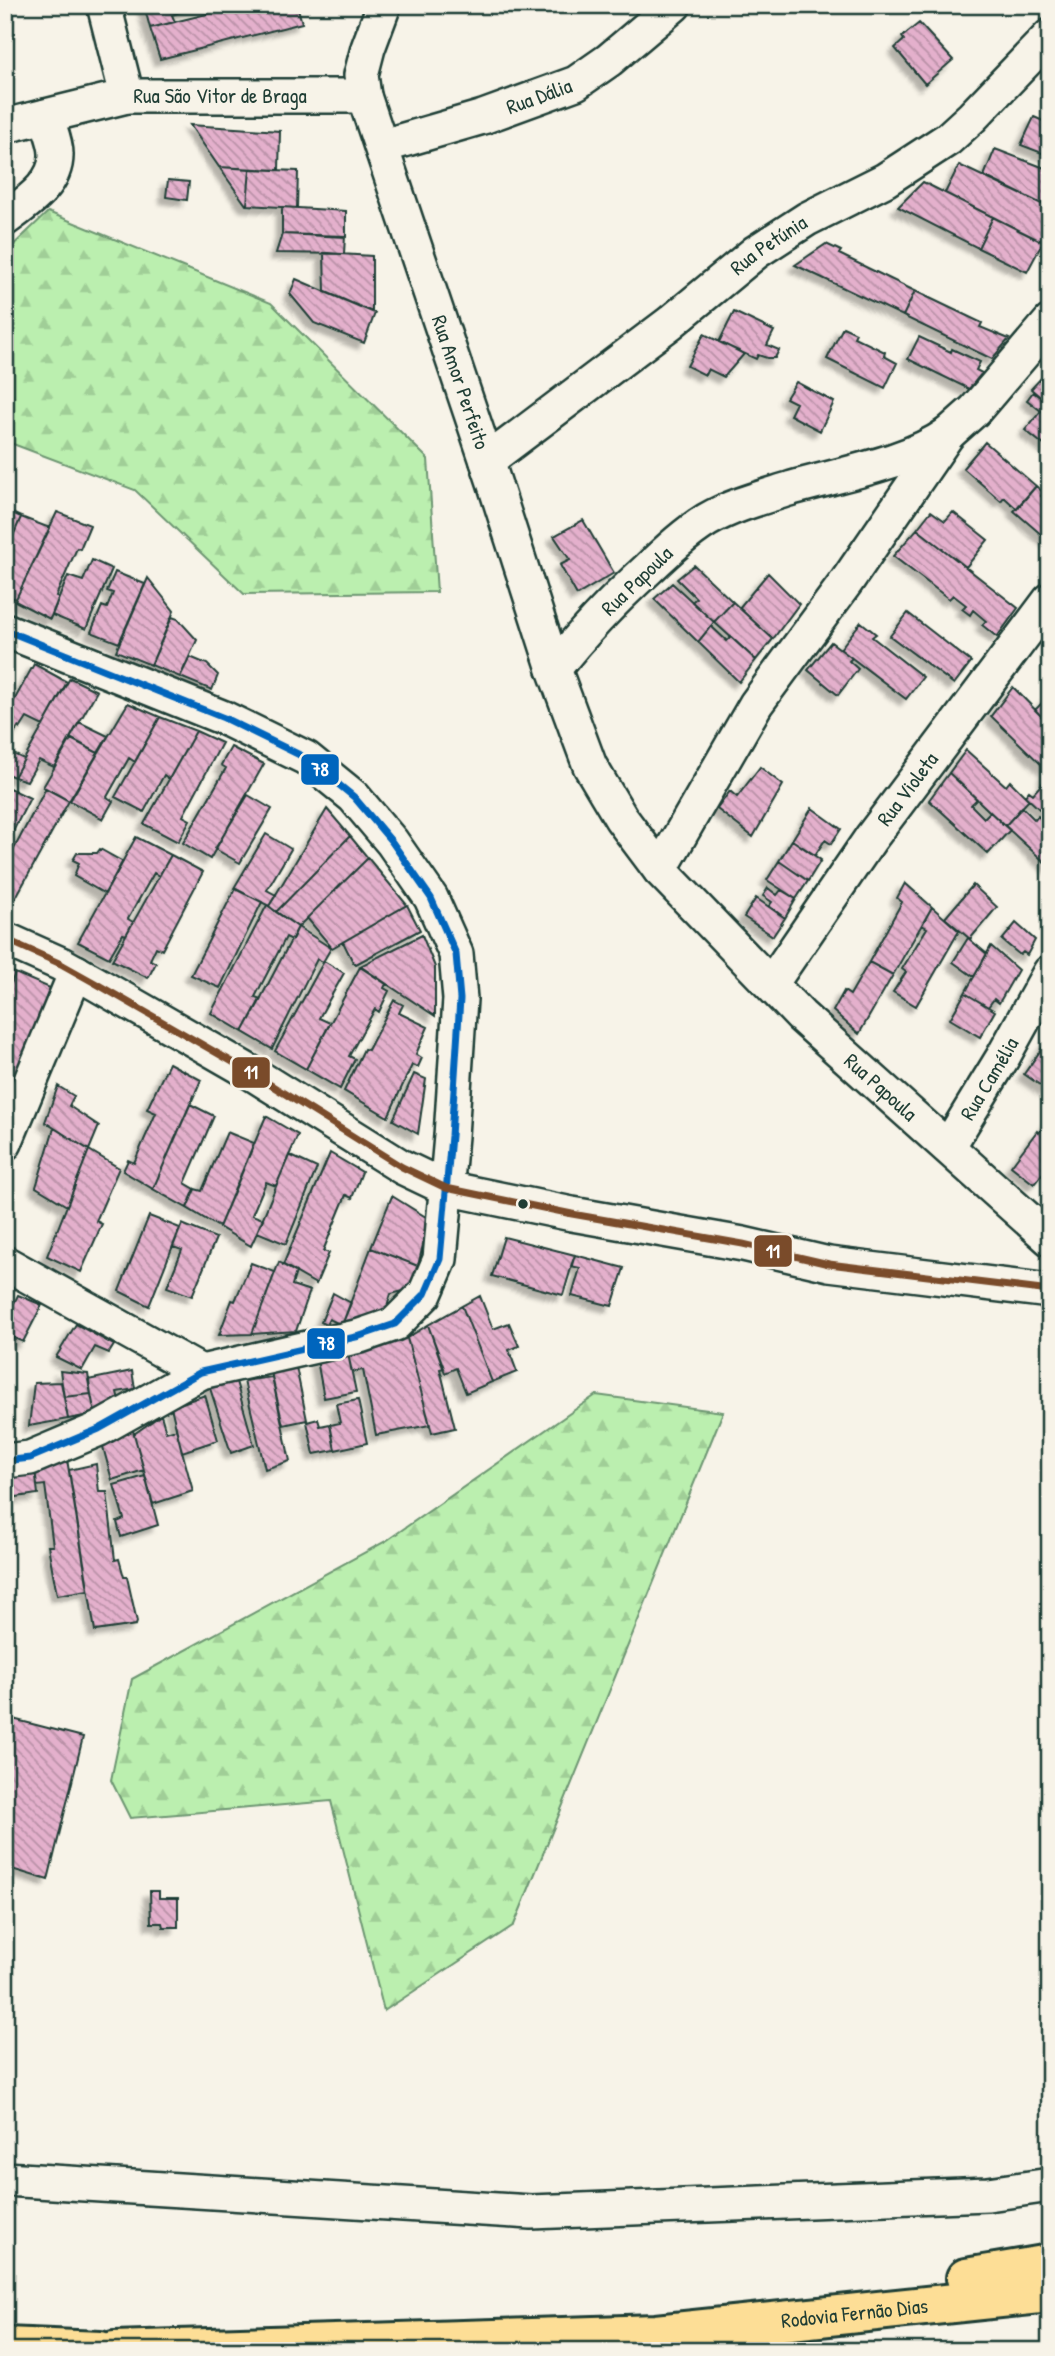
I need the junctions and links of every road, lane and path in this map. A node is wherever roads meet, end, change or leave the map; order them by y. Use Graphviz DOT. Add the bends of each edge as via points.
graph roads {
  1 [pos="104,5"];
  2 [pos="384,5"];
  3 [pos="674,5"];
  4 [pos="1050,36"];
  5 [pos="127,96"];
  6 [pos="364,96"];
  7 [pos="46,116"];
  8 [pos="5,126"];
  9 [pos="383,146"];
  10 [pos="5,219"];
  11 [pos="1050,323"];
  12 [pos="948,434"];
  13 [pos="487,461"];
  14 [pos="1050,600"];
  15 [pos="5,630"];
  16 [pos="554,669"];
  17 [pos="660,870"];
  18 [pos="5,939"];
  19 [pos="75,972"];
  20 [pos="1050,972"];
  21 [pos="771,984"];
  22 [pos="5,1143"];
  23 [pos="948,1147"];
  24 [pos="446,1188"];
  25 [pos="1050,1239"];
  26 [pos="5,1263"];
  27 [pos="1050,1291"];
  28 [pos="201,1372"];
  29 [pos="5,1461"];
  30 [pos="5,2179"];
  31 [pos="1050,2185"];
  32 [pos="1050,2263"];
  33 [pos="1050,2293"];
  34 [pos="619,2335"];
  35 [pos="5,2347"];
  36 [pos="100,2351"];
  37 [pos="114,2351"];
  1 -- 5 [label="street, Rua São Vitor de Braga"];
  2 -- 6 [label="street" via="361,75"];
  3 -- 9 [label="street, Rua Dália" via="576,83"];
  4 -- 13 [label="street, Rua Petúnia" via="948,139 756,252"];
  5 -- 6 [label="street, Rua São Vitor de Braga"];
  5 -- 7 [label="street"];
  6 -- 9 [label="street, Rua Amor Perfeito"];
  7 -- 8 [label="street"];
  7 -- 10 [label="street" via="56,155 51,175 37,195"];
  9 -- 13 [label="street, Rua Amor Perfeito"];
  11 -- 12 [label="street, Rua Papoula" via="975,410"];
  12 -- 16 [label="street, Rua Papoula" via="914,454 790,489 705,521 633,582"];
  12 -- 17 [label="street, Rua Papoula" via="756,704"];
  13 -- 16 [label="street, Rua Amor Perfeito"];
  14 -- 21 [label="street, Rua Violeta" via="871,838"];
  15 -- 24 [label="street" via="224,718 306,758 354,797 392,842 431,898 456,954 460,999"];
  16 -- 17 [label="street, Rua Papoula" via="590,766"];
  17 -- 21 [label="street, Rua Papoula"];
  18 -- 19 [label="street"];
  19 -- 22 [label="street"];
  19 -- 24 [label="street" via="250,1072 402,1167"];
  20 -- 23 [label="street, Rua Camélia"];
  21 -- 23 [label="street, Rua Papoula" via="845,1057"];
  23 -- 25 [label="street, Rua Papoula"];
  24 -- 27 [label="street" via="830,1264"];
  24 -- 28 [label="street" via="440,1259 425,1294 395,1324"];
  26 -- 28 [label="street"];
  28 -- 29 [label="street" via="99,1429 30,1458"];
  30 -- 31 [label="street" via="531,2212 988,2194"];
  32 -- 34 [label="highway"];
  33 -- 34 [label="highway, Rodovia Fernão Dias"];
  34 -- 37 [label="highway, Rodovia Fernão Dias"];
  35 -- 36 [label="highway"];
}
